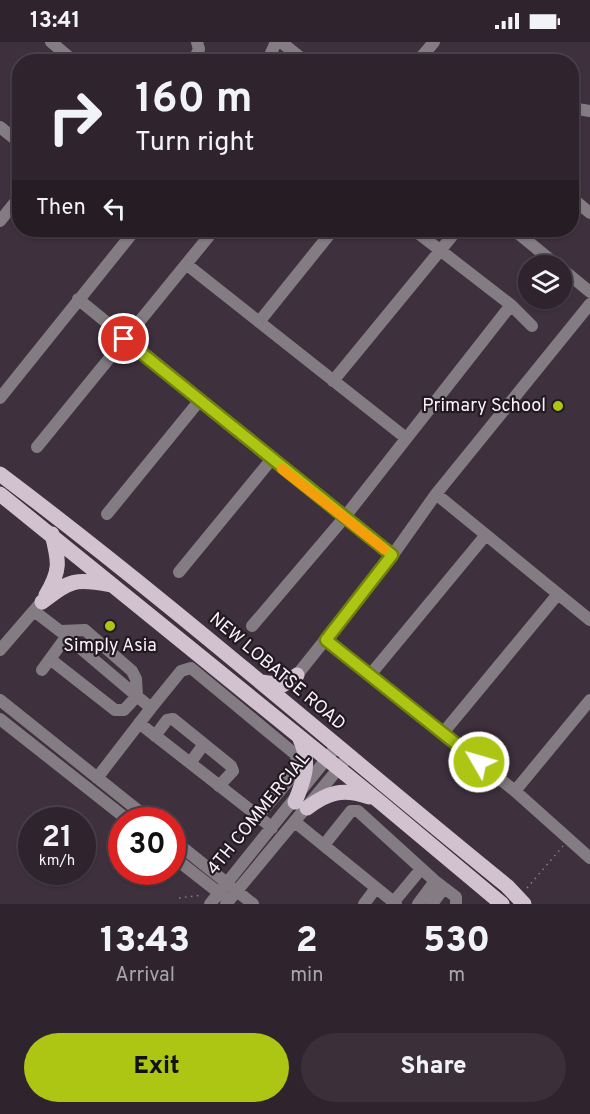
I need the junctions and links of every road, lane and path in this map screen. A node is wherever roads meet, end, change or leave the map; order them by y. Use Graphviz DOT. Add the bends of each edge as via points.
graph roads {
  1 [pos="51,42"];
  2 [pos="281,42"];
  3 [pos="434,42"];
  4 [pos="65,54"];
  5 [pos="296,54"];
  6 [pos="424,54"];
  7 [pos="0,127"];
  8 [pos="12,137"];
  9 [pos="12,206"];
  10 [pos="0,221"];
  11 [pos="127,237"];
  12 [pos="208,237"];
  13 [pos="327,237"];
  14 [pos="423,237"];
  15 [pos="451,237"];
  16 [pos="523,237"];
  17 [pos="441,250"];
  18 [pos="545,255"];
  19 [pos="186,264"];
  20 [pos="572,277"];
  21 [pos="590,292"];
  22 [pos="78,299"];
  23 [pos="590,304"];
  24 [pos="511,305"];
  25 [pos="259,322"];
  26 [pos="532,326"];
  27 [pos="124,339"];
  28 [pos="333,381"];
  29 [pos="0,398"];
  30 [pos="200,400"];
  31 [pos="406,438"];
  32 [pos="37,447"];
  33 [pos="271,460"];
  34 [pos="0,474"];
  35 [pos="0,494"];
  36 [pos="436,494"];
  37 [pos="107,514"];
  38 [pos="344,518"];
  39 [pos="52,534"];
  40 [pos="485,536"];
  41 [pos="392,555"];
  42 [pos="179,572"];
  43 [pos="114,586"];
  44 [pos="558,594"];
  45 [pos="38,607"];
  46 [pos="590,620"];
  47 [pos="252,626"];
  48 [pos="63,634"];
  49 [pos="326,640"];
  50 [pos="0,651"];
  51 [pos="50,659"];
  52 [pos="42,670"];
  53 [pos="297,675"];
  54 [pos="370,675"];
  55 [pos="258,681"];
  56 [pos="137,696"];
  57 [pos="0,700"];
  58 [pos="590,700"];
  59 [pos="151,708"];
  60 [pos="297,710"];
  61 [pos="0,719"];
  62 [pos="139,723"];
  63 [pos="443,733"];
  64 [pos="155,736"];
  65 [pos="300,738"];
  66 [pos="204,744"];
  67 [pos="337,758"];
  68 [pos="190,763"];
  69 [pos="97,778"];
  70 [pos="219,786"];
  71 [pos="515,791"];
  72 [pos="380,802"];
  73 [pos="301,805"];
  74 [pos="112,807"];
  75 [pos="134,807"];
  76 [pos="258,816"];
  77 [pos="295,822"];
  78 [pos="273,828"];
  79 [pos="570,839"];
  80 [pos="324,845"];
  81 [pos="186,850"];
  82 [pos="588,853"];
  83 [pos="186,866"];
  84 [pos="421,868"];
  85 [pos="227,882"];
  86 [pos="442,887"];
  87 [pos="376,888"];
  88 [pos="179,898"];
  89 [pos="229,898"];
  90 [pos="521,901"];
  91 [pos="394,903"];
  92 [pos="210,904"];
  93 [pos="254,904"];
  94 [pos="364,904"];
  95 [pos="418,904"];
  96 [pos="432,904"];
  97 [pos="440,904"];
  98 [pos="456,904"];
  99 [pos="502,904"];
  1 -- 4 [label="street"];
  2 -- 5 [label="street"];
  3 -- 6 [label="street"];
  7 -- 8 [label="street"];
  9 -- 10 [label="street"];
  11 -- 22 [label="street"];
  12 -- 19 [label="street"];
  13 -- 25 [label="street"];
  14 -- 17 [label="street"];
  15 -- 17 [label="street"];
  16 -- 18 [label="street"];
  17 -- 24 [label="street"];
  17 -- 28 [label="street"];
  19 -- 25 [label="street"];
  19 -- 27 [label="street"];
  20 -- 21 [label="street"];
  22 -- 27 [label="street"];
  22 -- 29 [label="street"];
  23 -- 36 [label="street"];
  24 -- 26 [label="street"];
  24 -- 31 [label="street"];
  25 -- 28 [label="street"];
  27 -- 30 [label="street"];
  27 -- 32 [label="street"];
  28 -- 31 [label="street"];
  30 -- 33 [label="street"];
  30 -- 37 [label="street"];
  31 -- 38 [label="street"];
  33 -- 38 [label="street"];
  33 -- 42 [label="street"];
  34 -- 55 [label="main road, NEW LOBATSE ROAD" via="90,542"];
  35 -- 39 [label="main road, NEW LOBATSE ROAD"];
  36 -- 40 [label="street"];
  36 -- 41 [label="street"];
  38 -- 41 [label="street"];
  38 -- 47 [label="street"];
  39 -- 43 [label="main road, NEW LOBATSE ROAD"];
  39 -- 45 [label="main road" via="59,559 57,576"];
  40 -- 44 [label="street"];
  40 -- 54 [label="street"];
  41 -- 49 [label="street"];
  43 -- 45 [label="main road" via="67,583"];
  43 -- 65 [label="main road, NEW LOBATSE ROAD"];
  44 -- 46 [label="street"];
  44 -- 63 [label="street"];
  45 -- 48 [label="street"];
  45 -- 50 [label="street"];
  48 -- 51 [label="street"];
  48 -- 56 [label="street"];
  49 -- 53 [label="street"];
  49 -- 54 [label="street"];
  51 -- 52 [label="street"];
  51 -- 56 [label="street" via="115,710 124,710"];
  53 -- 55 [label="main road" via="283,685"];
  53 -- 60 [label="main road" via="291,685 290,700"];
  54 -- 63 [label="street"];
  55 -- 60 [label="main road, NEW LOBATSE ROAD"];
  56 -- 59 [label="street"];
  57 -- 69 [label="street"];
  58 -- 71 [label="street"];
  59 -- 62 [label="street"];
  59 -- 76 [label="street" via="181,671 191,668 295,754 296,772"];
  60 -- 67 [label="main road, NEW LOBATSE ROAD"];
  61 -- 74 [label="street"];
  62 -- 64 [label="street"];
  62 -- 69 [label="street"];
  63 -- 71 [label="street"];
  64 -- 66 [label="street" via="170,719"];
  64 -- 68 [label="street"];
  65 -- 67 [label="main road, NEW LOBATSE ROAD"];
  65 -- 73 [label="main road" via="307,768"];
  66 -- 68 [label="street"];
  66 -- 70 [label="street" via="233,769"];
  67 -- 72 [label="main road, NEW LOBATSE ROAD"];
  67 -- 73 [label="street, 4TH COMMERCIAL"];
  67 -- 90 [label="main road, NEW LOBATSE ROAD"];
  68 -- 70 [label="street"];
  69 -- 75 [label="street"];
  70 -- 76 [label="street"];
  71 -- 79 [label="street"];
  72 -- 73 [label="main road" via="351,792 334,792"];
  72 -- 99 [label="main road, NEW LOBATSE ROAD"];
  73 -- 77 [label="street, 4TH COMMERCIAL"];
  73 -- 78 [label="street, 4TH COMMERCIAL"];
  76 -- 78 [label="street"];
  77 -- 80 [label="street"];
  77 -- 89 [label="street, 4TH COMMERCIAL"];
  78 -- 85 [label="street, 4TH COMMERCIAL"];
  79 -- 82 [label="street"];
  79 -- 90 [label="path"];
  80 -- 84 [label="street" via="351,811 358,811"];
  80 -- 87 [label="street"];
  81 -- 85 [label="street"];
  83 -- 89 [label="street"];
  84 -- 86 [label="street"];
  84 -- 91 [label="street"];
  85 -- 89 [label="street"];
  86 -- 95 [label="street"];
  86 -- 96 [label="street"];
  86 -- 97 [label="street"];
  86 -- 98 [label="street" via="458,899"];
  87 -- 91 [label="street"];
  87 -- 94 [label="street"];
  88 -- 89 [label="path"];
  89 -- 92 [label="street, 4TH COMMERCIAL"];
  89 -- 93 [label="street"];
}
